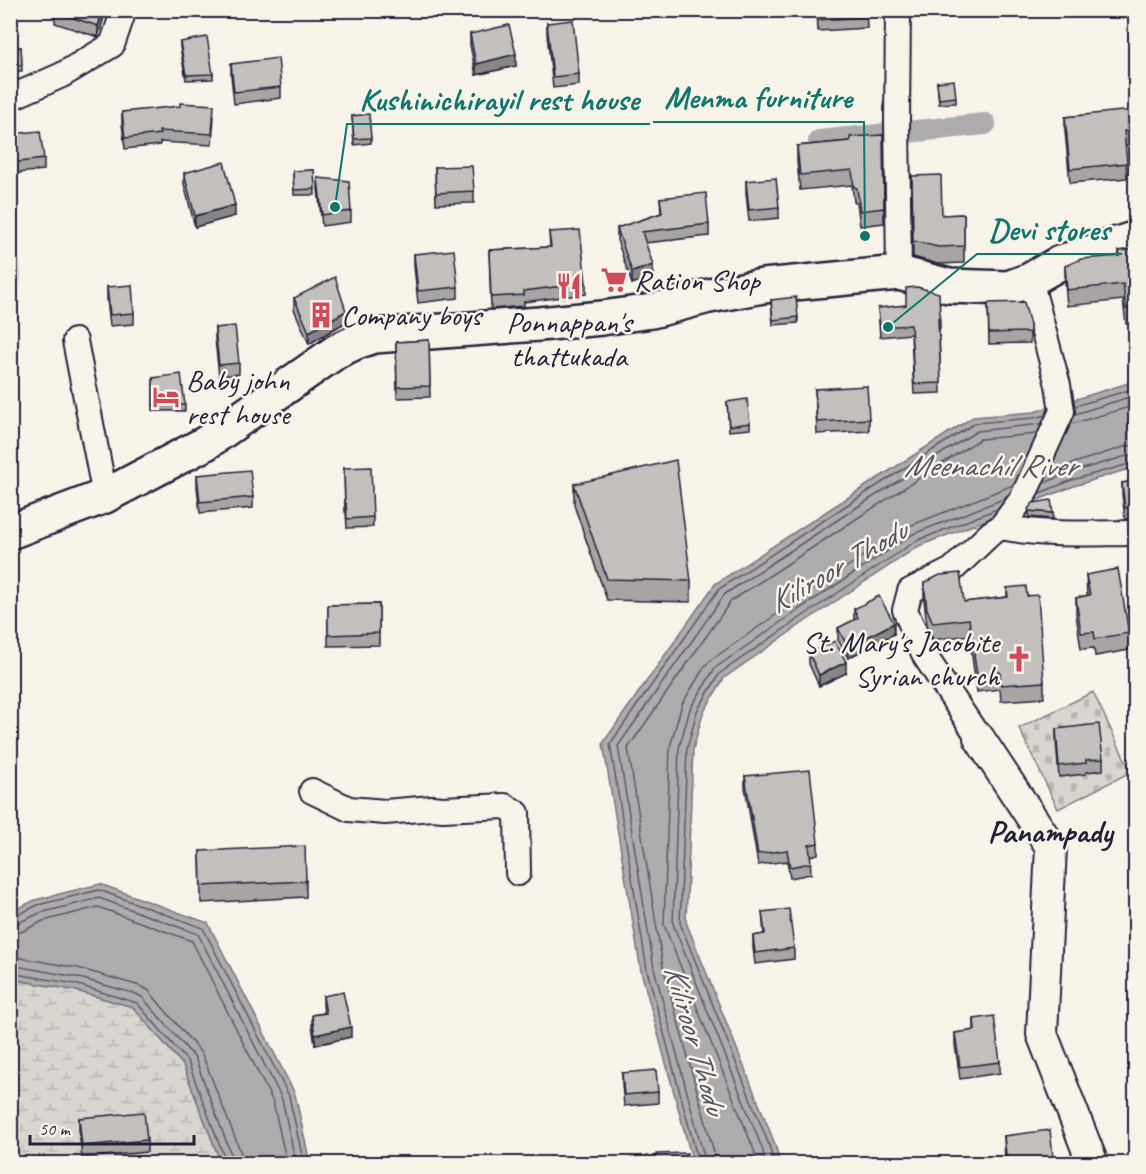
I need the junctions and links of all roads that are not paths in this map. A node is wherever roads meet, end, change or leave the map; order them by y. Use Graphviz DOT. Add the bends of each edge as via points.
graph roads {
  1 [pos="124,10"];
  2 [pos="898,10"];
  3 [pos="10,98"];
  4 [pos="1136,238"];
  5 [pos="899,273"];
  6 [pos="1030,280"];
  7 [pos="75,341"];
  8 [pos="105,496"];
  9 [pos="1004,522"];
  10 [pos="10,532"];
  11 [pos="1136,533"];
  12 [pos="979,738"];
  13 [pos="312,791"];
  14 [pos="518,873"];
  15 [pos="1093,1164"];
  1 -- 3 [label="street" via="112,45 62,75"];
  2 -- 5 [label="street"];
  4 -- 6 [label="main road" via="1061,262"];
  5 -- 6 [label="main road" via="949,286 1008,288"];
  5 -- 8 [label="main road" via="763,286 602,318 375,336 337,351 206,442"];
  6 -- 9 [label="street" via="1062,411 1022,499"];
  7 -- 8 [label="street"];
  8 -- 10 [label="main road"];
  9 -- 11 [label="street" via="1020,531"];
  9 -- 12 [label="street" via="951,570 910,591 905,610 925,656"];
  12 -- 15 [label="street" via="1052,847 1042,1034"];
  13 -- 14 [label="street" via="349,809 385,812 505,806 517,813"];
}
